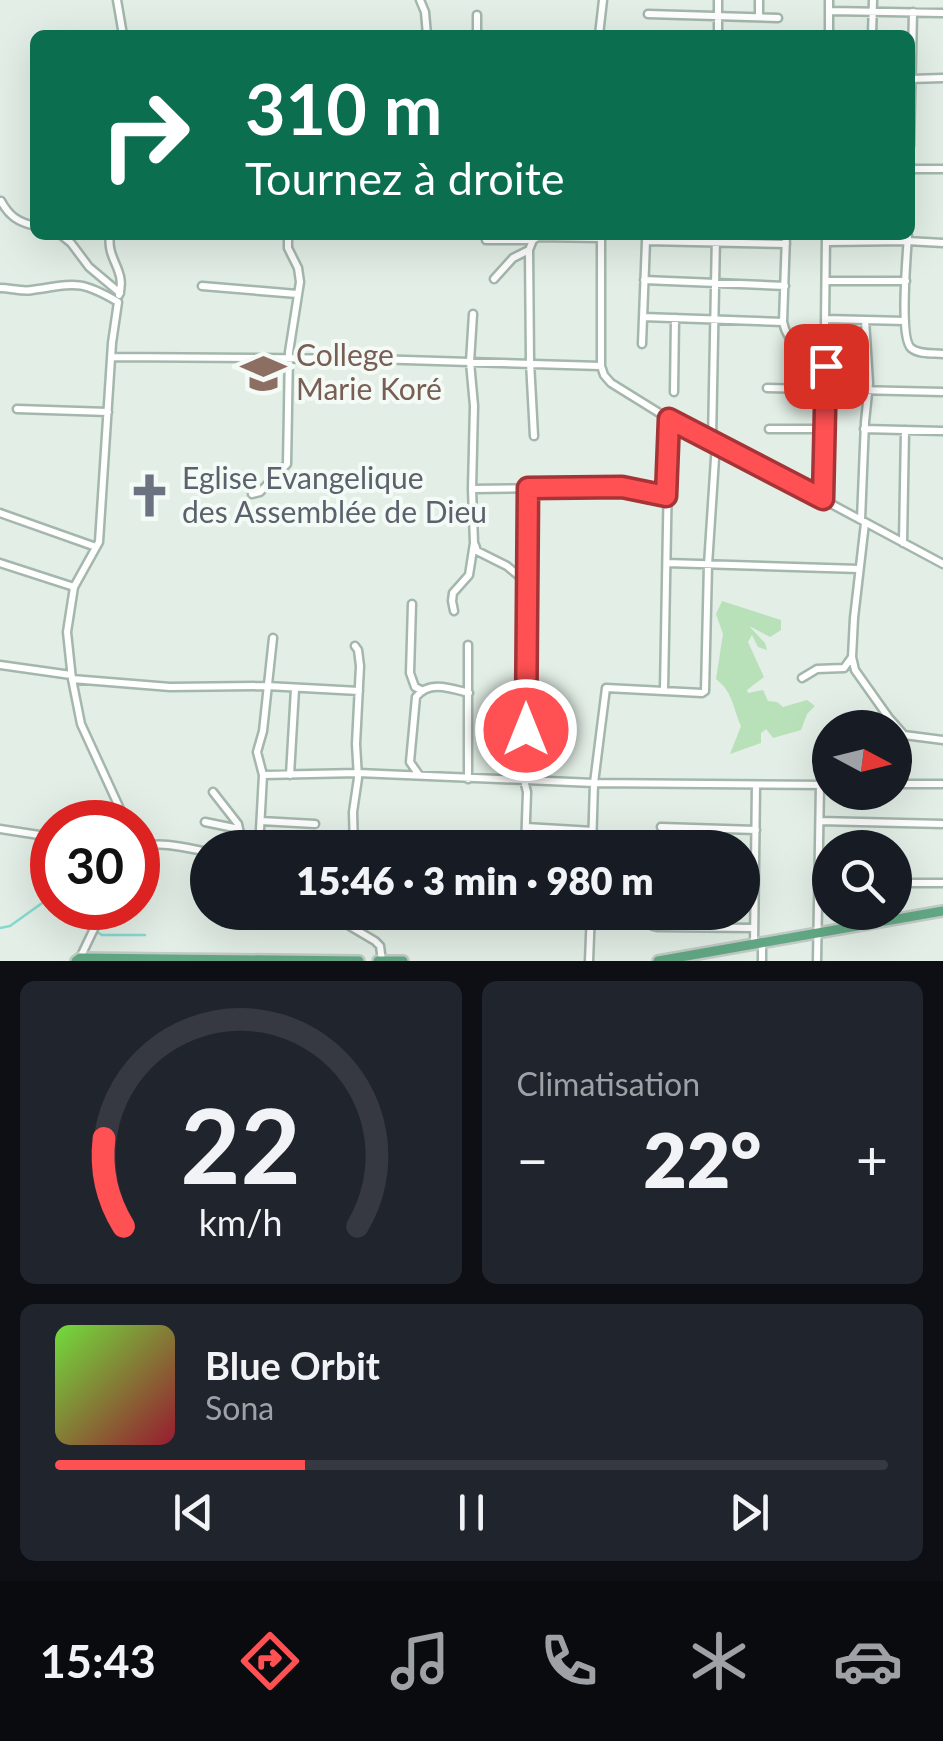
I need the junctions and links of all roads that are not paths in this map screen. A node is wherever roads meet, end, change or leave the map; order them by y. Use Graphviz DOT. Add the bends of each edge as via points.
graph roads {
  1 [pos="116,0"];
  2 [pos="420,0"];
  3 [pos="603,0"];
  4 [pos="718,0"];
  5 [pos="759,0"];
  6 [pos="830,0"];
  7 [pos="873,0"];
  8 [pos="830,11"];
  9 [pos="872,12"];
  10 [pos="913,12"];
  11 [pos="943,13"];
  12 [pos="648,14"];
  13 [pos="478,15"];
  14 [pos="718,15"];
  15 [pos="759,17"];
  16 [pos="778,18"];
  17 [pos="122,30"];
  18 [pos="426,30"];
  19 [pos="477,30"];
  20 [pos="600,30"];
  21 [pos="718,30"];
  22 [pos="830,30"];
  23 [pos="872,30"];
  24 [pos="912,30"];
  25 [pos="943,78"];
  26 [pos="915,79"];
  27 [pos="915,169"];
  28 [pos="943,169"];
  29 [pos="1,201"];
  30 [pos="30,224"];
  31 [pos="915,239"];
  32 [pos="67,240"];
  33 [pos="110,240"];
  34 [pos="288,240"];
  35 [pos="486,240"];
  36 [pos="533,240"];
  37 [pos="601,240"];
  38 [pos="646,240"];
  39 [pos="716,240"];
  40 [pos="786,240"];
  41 [pos="826,240"];
  42 [pos="908,240"];
  43 [pos="943,243"];
  44 [pos="529,250"];
  45 [pos="494,279"];
  46 [pos="644,280"];
  47 [pos="826,281"];
  48 [pos="906,281"];
  49 [pos="714,282"];
  50 [pos="202,286"];
  51 [pos="785,286"];
  52 [pos="0,288"];
  53 [pos="297,294"];
  54 [pos="119,297"];
  55 [pos="473,314"];
  56 [pos="644,317"];
  57 [pos="675,318"];
  58 [pos="826,318"];
  59 [pos="714,320"];
  60 [pos="866,320"];
  61 [pos="904,321"];
  62 [pos="784,322"];
  63 [pos="642,344"];
  64 [pos="826,344"];
  65 [pos="943,354"];
  66 [pos="112,357"];
  67 [pos="290,360"];
  68 [pos="470,362"];
  69 [pos="530,362"];
  70 [pos="601,366"];
  71 [pos="767,388"];
  72 [pos="826,388"];
  73 [pos="868,391"];
  74 [pos="674,392"];
  75 [pos="943,392"];
  76 [pos="16,409"];
  77 [pos="108,412"];
  78 [pos="669,419"];
  79 [pos="769,429"];
  80 [pos="824,429"];
  81 [pos="864,429"];
  82 [pos="906,430"];
  83 [pos="943,431"];
  84 [pos="534,436"];
  85 [pos="714,441"];
  86 [pos="528,488"];
  87 [pos="472,489"];
  88 [pos="252,494"];
  89 [pos="666,496"];
  90 [pos="823,499"];
  91 [pos="0,513"];
  92 [pos="863,522"];
  93 [pos="474,543"];
  94 [pos="903,543"];
  95 [pos="96,547"];
  96 [pos="667,562"];
  97 [pos="0,563"];
  98 [pos="943,564"];
  99 [pos="708,565"];
  100 [pos="859,569"];
  101 [pos="526,582"];
  102 [pos="74,587"];
  103 [pos="412,604"];
  104 [pos="454,611"];
  105 [pos="274,638"];
  106 [pos="468,645"];
  107 [pos="355,646"];
  108 [pos="852,657"];
  109 [pos="0,665"];
  110 [pos="72,677"];
  111 [pos="802,678"];
  112 [pos="267,686"];
  113 [pos="294,689"];
  114 [pos="421,690"];
  115 [pos="664,690"];
  116 [pos="359,691"];
  117 [pos="469,693"];
  118 [pos="943,740"];
  119 [pos="358,773"];
  120 [pos="290,774"];
  121 [pos="263,775"];
  122 [pos="421,777"];
  123 [pos="468,779"];
  124 [pos="524,780"];
  125 [pos="594,783"];
  126 [pos="912,784"];
  127 [pos="943,784"];
  128 [pos="756,785"];
  129 [pos="812,785"];
  130 [pos="213,792"];
  131 [pos="116,800"];
  132 [pos="820,810"];
  133 [pos="260,821"];
  134 [pos="820,821"];
  135 [pos="205,822"];
  136 [pos="315,824"];
  137 [pos="943,824"];
  138 [pos="526,827"];
  139 [pos="661,827"];
  140 [pos="0,829"];
  141 [pos="239,829"];
  142 [pos="260,830"];
  143 [pos="354,830"];
  144 [pos="526,830"];
  145 [pos="576,830"];
  146 [pos="593,830"];
  147 [pos="756,830"];
  148 [pos="30,834"];
  149 [pos="160,844"];
  150 [pos="190,849"];
  151 [pos="912,883"];
  152 [pos="943,883"];
  153 [pos="943,911"];
  154 [pos="93,930"];
  155 [pos="360,930"];
  156 [pos="590,930"];
  157 [pos="755,930"];
  158 [pos="818,932"];
  159 [pos="758,943"];
  160 [pos="715,956"];
  161 [pos="78,959"];
  162 [pos="252,960"];
  163 [pos="359,961"];
  164 [pos="381,961"];
  165 [pos="404,961"];
  166 [pos="589,961"];
  167 [pos="658,961"];
  168 [pos="762,961"];
  169 [pos="818,961"];
  1 -- 17 [label="street"];
  2 -- 18 [label="street"];
  3 -- 20 [label="street"];
  4 -- 14 [label="street"];
  5 -- 15 [label="street"];
  6 -- 8 [label="street"];
  7 -- 9 [label="street"];
  8 -- 9 [label="street"];
  8 -- 22 [label="street"];
  9 -- 10 [label="street"];
  9 -- 23 [label="street"];
  10 -- 11 [label="street"];
  10 -- 24 [label="street"];
  12 -- 14 [label="street"];
  13 -- 19 [label="street"];
  14 -- 15 [label="street"];
  14 -- 21 [label="street"];
  15 -- 16 [label="street"];
  25 -- 26 [label="street"];
  27 -- 28 [label="street"];
  29 -- 30 [label="street" via="7,213"];
  31 -- 43 [label="street"];
  32 -- 54 [label="street"];
  33 -- 54 [label="street" via="121,275"];
  34 -- 53 [label="street" via="300,275"];
  35 -- 36 [label="street"];
  36 -- 44 [label="street"];
  37 -- 70 [label="street"];
  38 -- 46 [label="street"];
  39 -- 49 [label="street"];
  40 -- 51 [label="street"];
  41 -- 47 [label="street"];
  42 -- 48 [label="street"];
  44 -- 45 [label="street"];
  44 -- 69 [label="street"];
  46 -- 49 [label="street"];
  46 -- 56 [label="street"];
  47 -- 48 [label="street"];
  47 -- 58 [label="street"];
  48 -- 61 [label="street"];
  49 -- 51 [label="street"];
  49 -- 59 [label="street"];
  50 -- 53 [label="street"];
  51 -- 62 [label="street"];
  52 -- 54 [label="street" via="88,286"];
  53 -- 67 [label="street"];
  54 -- 66 [label="street"];
  55 -- 68 [label="street"];
  56 -- 57 [label="street"];
  56 -- 63 [label="street"];
  57 -- 59 [label="street"];
  57 -- 74 [label="street"];
  58 -- 60 [label="street"];
  58 -- 64 [label="street"];
  59 -- 62 [label="street"];
  59 -- 85 [label="street"];
  60 -- 61 [label="street"];
  60 -- 73 [label="street"];
  61 -- 65 [label="street" via="914,351"];
  62 -- 64 [label="street" via="794,342"];
  64 -- 72 [label="street"];
  66 -- 67 [label="street"];
  66 -- 77 [label="street"];
  67 -- 68 [label="street"];
  67 -- 88 [label="street" via="287,464"];
  68 -- 69 [label="street"];
  68 -- 87 [label="street"];
  69 -- 70 [label="street"];
  69 -- 84 [label="street"];
  70 -- 78 [label="street" via="611,382"];
  71 -- 72 [label="street"];
  72 -- 73 [label="street"];
  72 -- 80 [label="street"];
  73 -- 75 [label="street"];
  73 -- 81 [label="street"];
  76 -- 77 [label="street"];
  77 -- 95 [label="street"];
  78 -- 85 [label="street"];
  78 -- 89 [label="street"];
  79 -- 80 [label="street"];
  80 -- 90 [label="street"];
  81 -- 82 [label="street"];
  81 -- 92 [label="street"];
  82 -- 83 [label="street"];
  82 -- 94 [label="street"];
  85 -- 90 [label="street"];
  85 -- 99 [label="street"];
  86 -- 87 [label="street"];
  86 -- 89 [label="street" via="622,487"];
  86 -- 101 [label="street"];
  87 -- 93 [label="street"];
  89 -- 96 [label="street"];
  90 -- 92 [label="street"];
  91 -- 95 [label="street"];
  92 -- 94 [label="street"];
  92 -- 100 [label="street"];
  93 -- 101 [label="street"];
  93 -- 104 [label="street" via="469,575 454,593"];
  94 -- 98 [label="street"];
  95 -- 102 [label="street"];
  96 -- 99 [label="street"];
  96 -- 115 [label="street"];
  97 -- 102 [label="street"];
  99 -- 100 [label="street"];
  99 -- 115 [label="street" via="705,691"];
  100 -- 108 [label="street"];
  101 -- 124 [label="street"];
  102 -- 110 [label="street" via="67,632"];
  103 -- 114 [label="street" via="410,674"];
  105 -- 112 [label="street"];
  106 -- 117 [label="street"];
  107 -- 116 [label="street"];
  108 -- 111 [label="street" via="844,668 817,669"];
  108 -- 118 [label="street" via="904,734"];
  109 -- 110 [label="street"];
  110 -- 112 [label="street" via="170,687"];
  110 -- 131 [label="street" via="81,724"];
  112 -- 113 [label="street"];
  112 -- 121 [label="street" via="257,752"];
  113 -- 116 [label="street"];
  113 -- 120 [label="street"];
  114 -- 117 [label="street"];
  114 -- 122 [label="street" via="410,752"];
  115 -- 125 [label="street" via="606,688"];
  116 -- 119 [label="street"];
  117 -- 123 [label="street"];
  119 -- 120 [label="street"];
  119 -- 122 [label="street"];
  119 -- 143 [label="street"];
  120 -- 121 [label="street"];
  121 -- 133 [label="street"];
  122 -- 123 [label="street"];
  123 -- 124 [label="street"];
  124 -- 125 [label="street"];
  124 -- 138 [label="street"];
  125 -- 128 [label="street"];
  125 -- 146 [label="street"];
  126 -- 127 [label="street"];
  128 -- 129 [label="street"];
  128 -- 147 [label="street"];
  130 -- 141 [label="street"];
  132 -- 134 [label="street"];
  133 -- 136 [label="street"];
  133 -- 142 [label="street"];
  134 -- 137 [label="street"];
  134 -- 158 [label="street"];
  135 -- 141 [label="street"];
  138 -- 144 [label="street"];
  138 -- 145 [label="street"];
  139 -- 147 [label="street"];
  140 -- 148 [label="street"];
  149 -- 150 [label="street"];
  151 -- 152 [label="street"];
  153 -- 158 [label="main road"];
  154 -- 161 [label="street"];
  155 -- 164 [label="street" via="380,946"];
  156 -- 166 [label="street"];
  157 -- 159 [label="street"];
  158 -- 159 [label="main road"];
  158 -- 169 [label="street"];
  159 -- 160 [label="main road"];
  159 -- 168 [label="street"];
  160 -- 167 [label="main road"];
  161 -- 162 [label="main road"];
  162 -- 163 [label="main road"];
  164 -- 165 [label="main road"];
}
